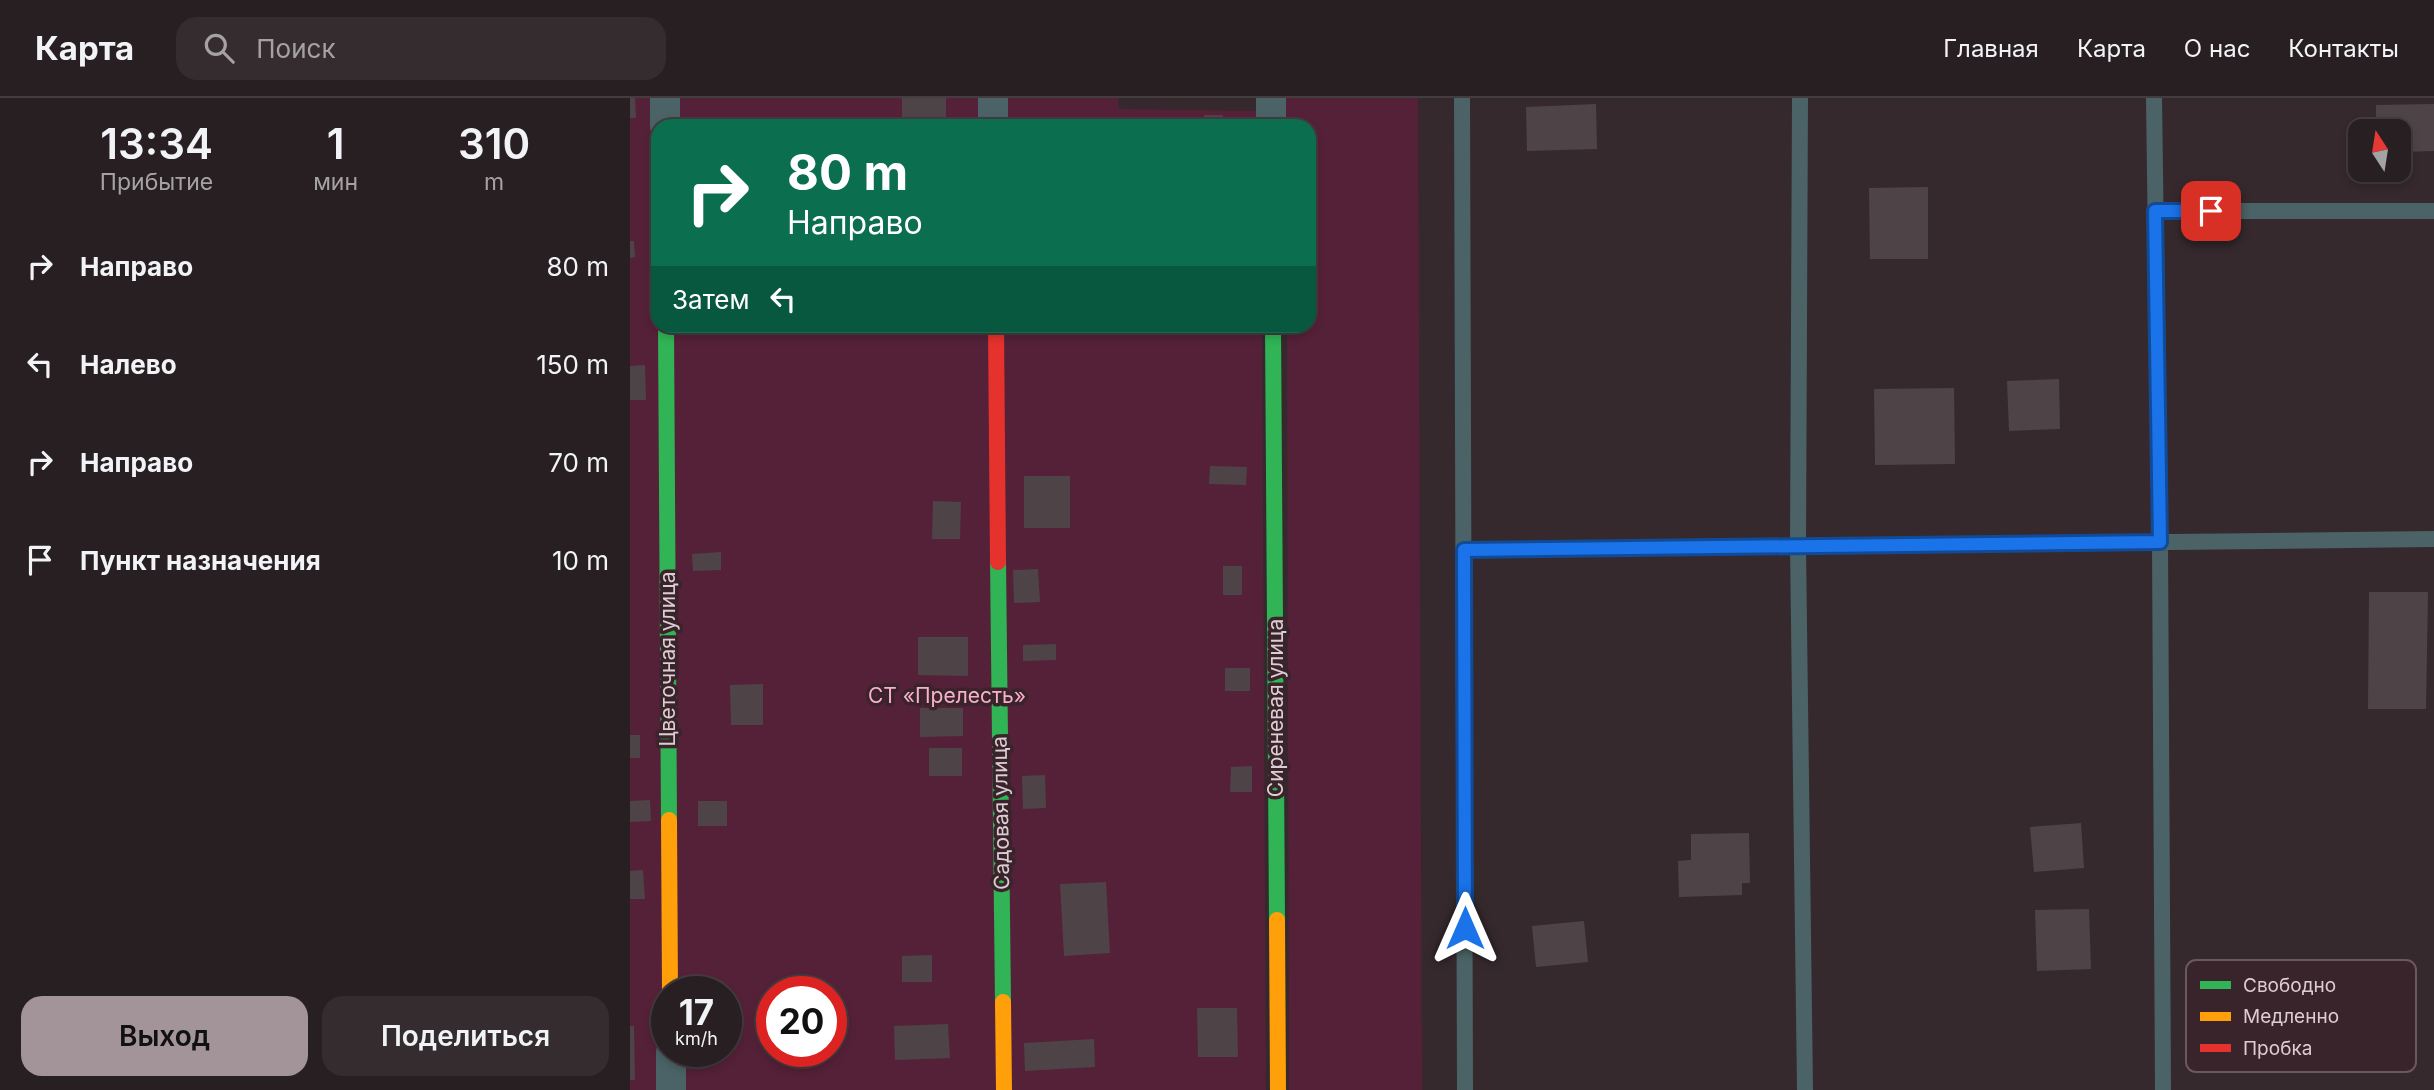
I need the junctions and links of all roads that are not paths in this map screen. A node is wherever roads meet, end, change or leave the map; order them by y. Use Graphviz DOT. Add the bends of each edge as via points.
graph roads {
  1 [pos="665,98"];
  2 [pos="993,98"];
  3 [pos="1271,98"];
  4 [pos="1462,98"];
  5 [pos="1800,98"];
  6 [pos="2154,98"];
  7 [pos="665,119"];
  8 [pos="993,119"];
  9 [pos="1271,119"];
  10 [pos="2155,211"];
  11 [pos="2434,211"];
  12 [pos="666,333"];
  13 [pos="996,333"];
  14 [pos="1273,333"];
  15 [pos="2434,539"];
  16 [pos="2160,542"];
  17 [pos="1798,546"];
  18 [pos="1464,550"];
  19 [pos="670,976"];
  20 [pos="671,1067"];
  21 [pos="671,1090"];
  22 [pos="1004,1090"];
  23 [pos="1278,1090"];
  24 [pos="1465,1090"];
  25 [pos="1805,1090"];
  26 [pos="2163,1090"];
  1 -- 7 [label="street"];
  2 -- 8 [label="street"];
  3 -- 9 [label="street"];
  4 -- 18 [label="lane"];
  5 -- 17 [label="lane"];
  6 -- 10 [label="lane"];
  10 -- 11 [label="lane"];
  10 -- 16 [label="lane"];
  12 -- 19 [label="street, Цветочная улица"];
  13 -- 22 [label="street, Садовая улица"];
  14 -- 23 [label="street, Сиреневая улица"];
  15 -- 16 [label="lane"];
  16 -- 17 [label="lane"];
  16 -- 26 [label="lane"];
  17 -- 18 [label="lane"];
  17 -- 25 [label="lane"];
  18 -- 24 [label="lane"];
  20 -- 21 [label="street"];
}
